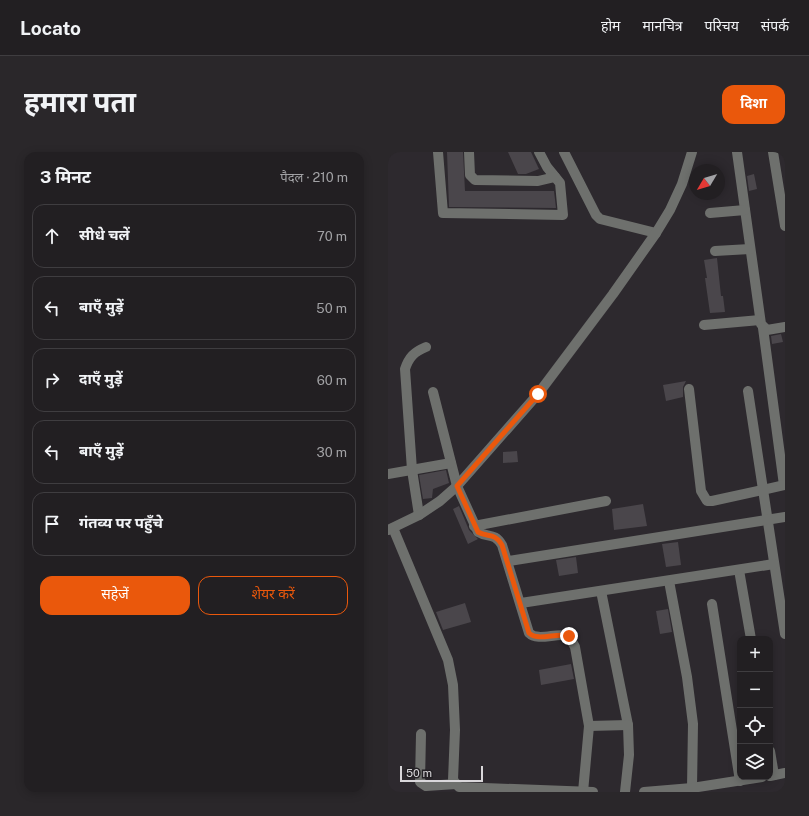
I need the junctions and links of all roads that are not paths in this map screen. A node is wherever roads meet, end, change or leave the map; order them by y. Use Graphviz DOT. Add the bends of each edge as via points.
graph roads {
  1 [pos="438,152"];
  2 [pos="469,152"];
  3 [pos="539,152"];
  4 [pos="564,152"];
  5 [pos="692,152"];
  6 [pos="737,152"];
  7 [pos="773,152"];
  8 [pos="555,176"];
  9 [pos="745,210"];
  10 [pos="710,213"];
  11 [pos="785,226"];
  12 [pos="656,233"];
  13 [pos="750,249"];
  14 [pos="716,251"];
  15 [pos="762,324"];
  16 [pos="704,325"];
  17 [pos="785,327"];
  18 [pos="426,348"];
  19 [pos="689,389"];
  20 [pos="748,391"];
  21 [pos="433,392"];
  22 [pos="782,434"];
  23 [pos="451,463"];
  24 [pos="412,470"];
  25 [pos="388,474"];
  26 [pos="785,485"];
  27 [pos="457,486"];
  28 [pos="763,490"];
  29 [pos="606,501"];
  30 [pos="419,515"];
  31 [pos="785,517"];
  32 [pos="768,520"];
  33 [pos="474,526"];
  34 [pos="390,529"];
  35 [pos="509,561"];
  36 [pos="774,564"];
  37 [pos="739,570"];
  38 [pos="669,580"];
  39 [pos="601,591"];
  40 [pos="521,603"];
  41 [pos="712,604"];
  42 [pos="785,634"];
  43 [pos="750,636"];
  44 [pos="628,725"];
  45 [pos="589,726"];
  46 [pos="421,734"];
  47 [pos="785,773"];
  48 [pos="773,775"];
  49 [pos="746,780"];
  50 [pos="740,781"];
  51 [pos="456,784"];
  52 [pos="692,788"];
  53 [pos="724,788"];
  54 [pos="497,790"];
  55 [pos="583,792"];
  56 [pos="593,792"];
  57 [pos="625,792"];
  58 [pos="644,792"];
  1 -- 8 [label="street" via="443,213 562,215 560,183"];
  2 -- 8 [label="street" via="470,175 475,180 538,181"];
  3 -- 8 [label="street"];
  4 -- 12 [label="street" via="600,219"];
  5 -- 12 [label="street" via="682,184"];
  6 -- 9 [label="street"];
  7 -- 11 [label="street"];
  9 -- 10 [label="street"];
  9 -- 13 [label="street"];
  12 -- 27 [label="street" via="538,394"];
  13 -- 14 [label="street"];
  13 -- 15 [label="street"];
  15 -- 16 [label="street"];
  15 -- 17 [label="street" via="767,330"];
  15 -- 22 [label="street"];
  18 -- 24 [label="street" via="417,350 405,369"];
  19 -- 28 [label="street" via="700,490 703,497 707,501 712,501"];
  20 -- 28 [label="street"];
  21 -- 23 [label="street"];
  22 -- 26 [label="street"];
  23 -- 24 [label="street"];
  23 -- 27 [label="street"];
  24 -- 25 [label="street"];
  24 -- 30 [label="street"];
  26 -- 28 [label="street"];
  27 -- 30 [label="street"];
  27 -- 33 [label="street"];
  28 -- 32 [label="street"];
  29 -- 33 [label="street"];
  30 -- 34 [label="street"];
  31 -- 32 [label="street"];
  32 -- 35 [label="street"];
  32 -- 36 [label="street"];
  33 -- 35 [label="street" via="482,534 493,535 498,539"];
  34 -- 51 [label="street" via="448,660 453,685 456,730 453,780"];
  35 -- 40 [label="street"];
  36 -- 37 [label="street"];
  36 -- 42 [label="street"];
  37 -- 38 [label="street"];
  37 -- 43 [label="street"];
  38 -- 39 [label="street"];
  38 -- 52 [label="street" via="687,677 692,724"];
  39 -- 40 [label="street"];
  39 -- 44 [label="street"];
  40 -- 45 [label="street" via="527,629 532,636 564,634 572,640"];
  41 -- 50 [label="street"];
  44 -- 45 [label="street"];
  44 -- 57 [label="street" via="629,755"];
  45 -- 55 [label="street"];
  46 -- 51 [label="street" via="420,782 426,786"];
  47 -- 48 [label="street"];
  49 -- 50 [label="street"];
  50 -- 53 [label="street"];
  51 -- 54 [label="street" via="459,787"];
  52 -- 53 [label="street"];
  52 -- 58 [label="street"];
  54 -- 55 [label="street"];
  55 -- 56 [label="street"];
}
